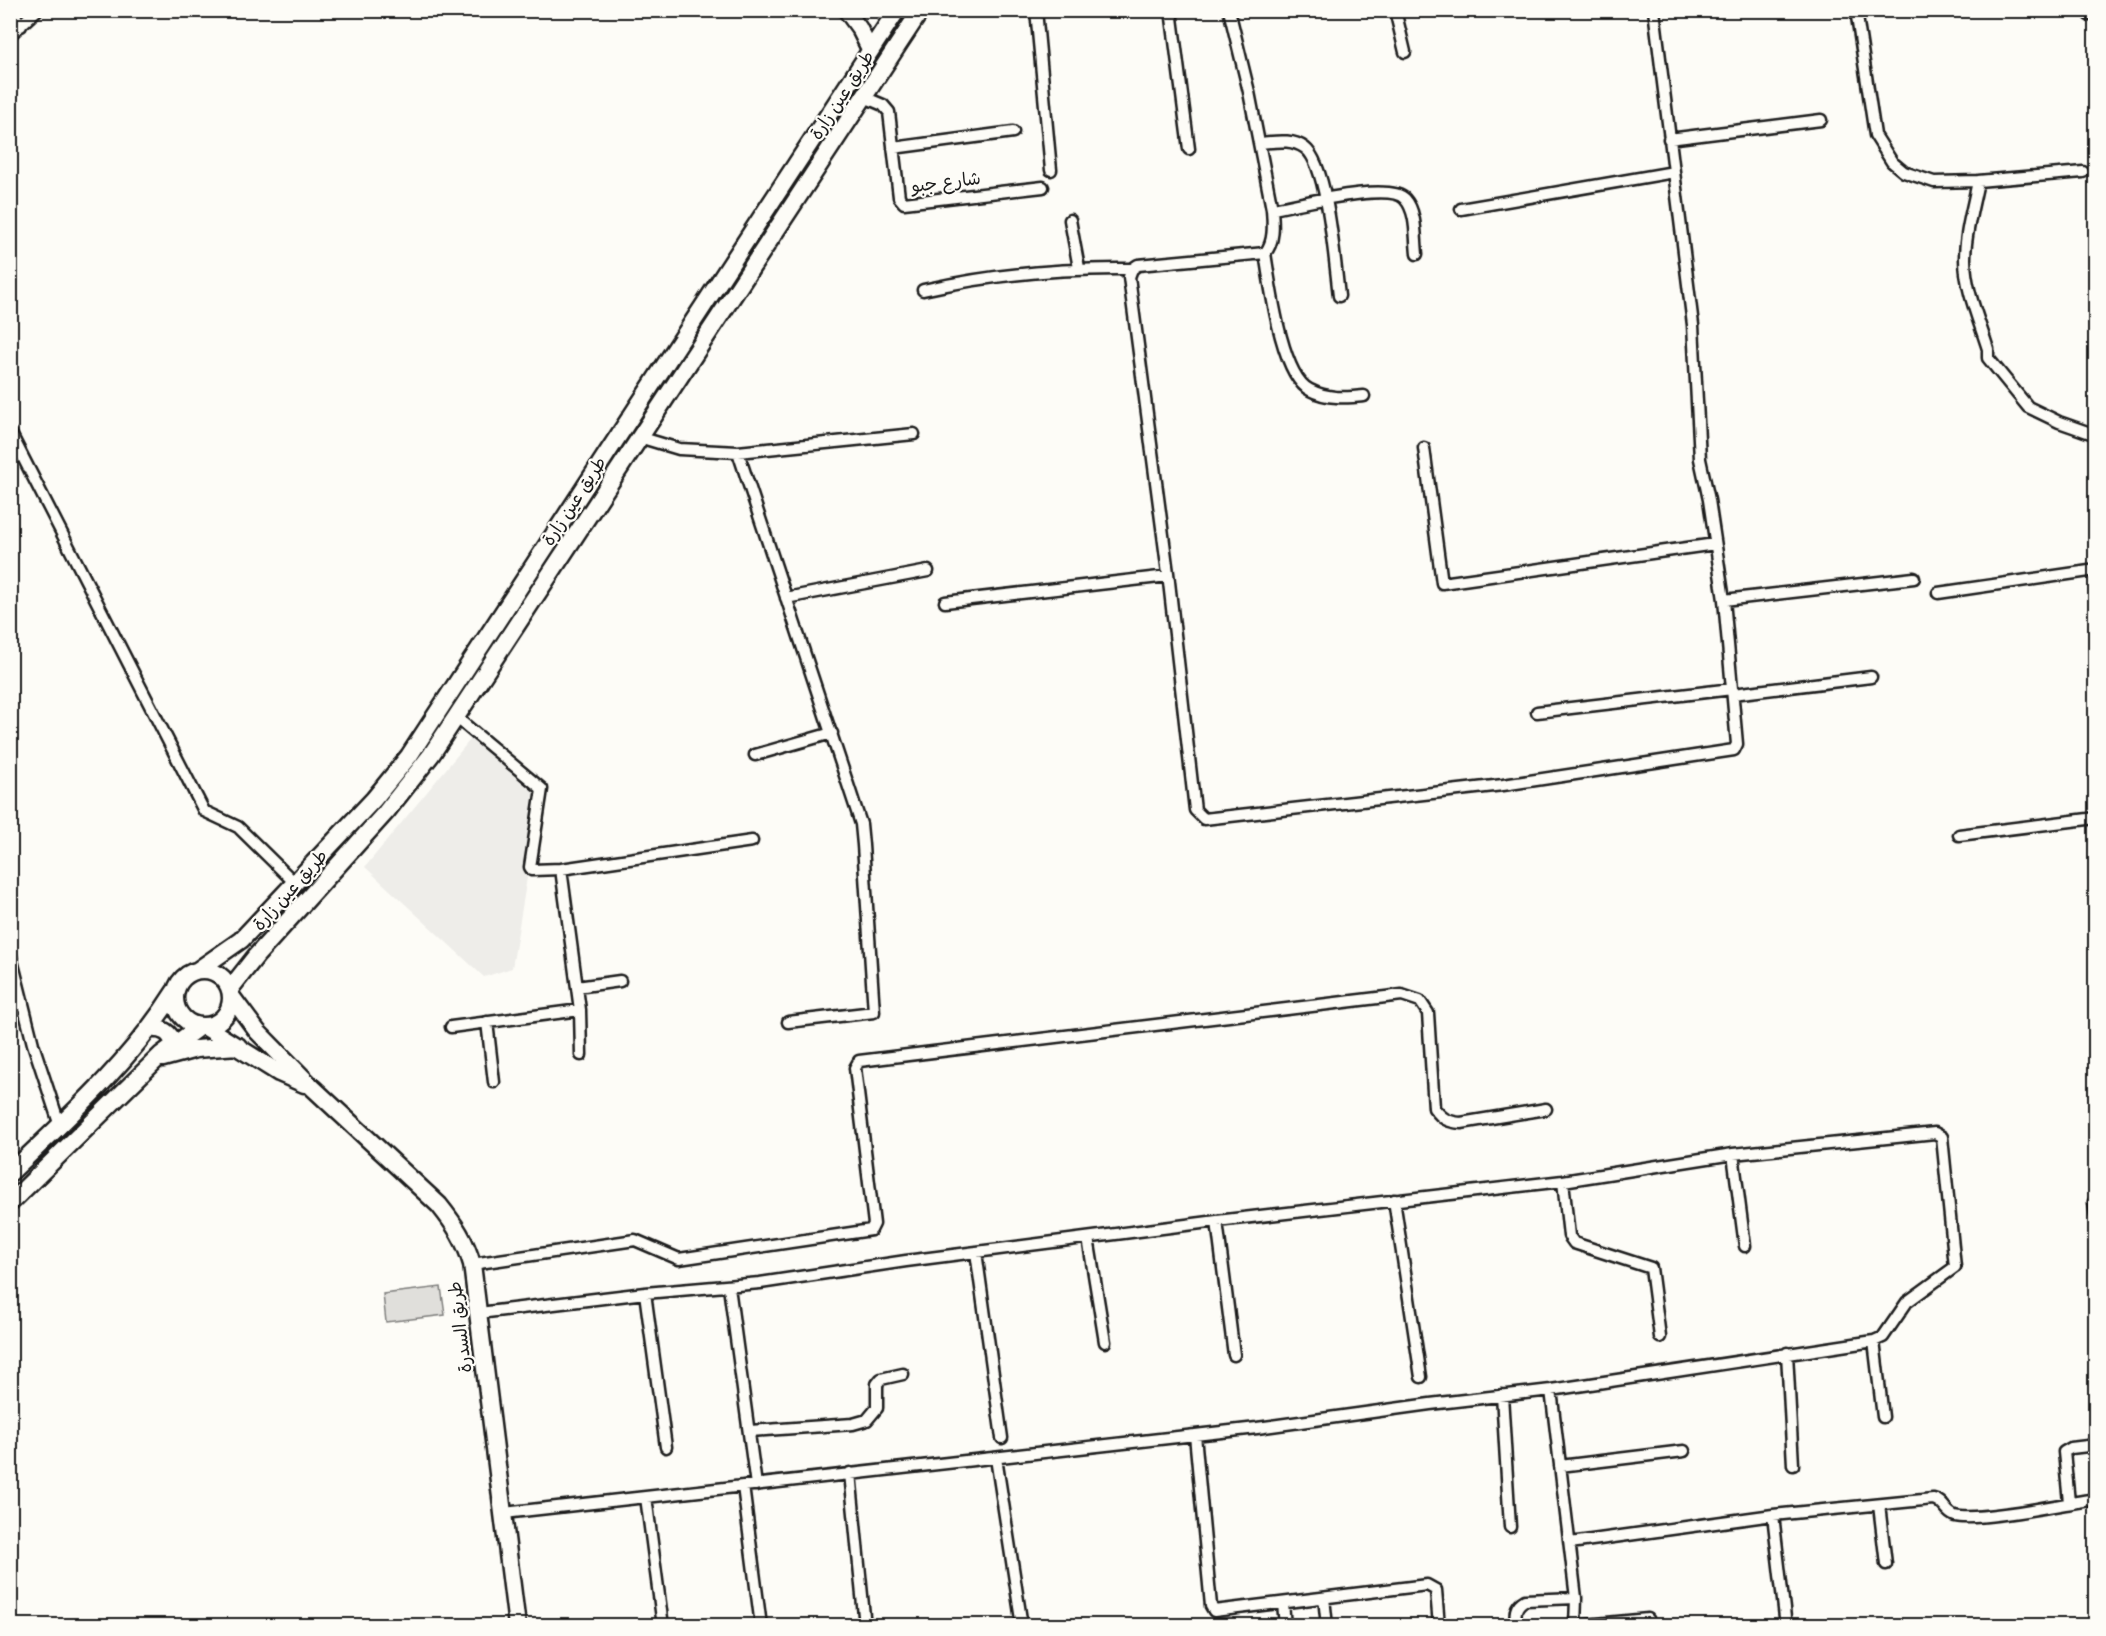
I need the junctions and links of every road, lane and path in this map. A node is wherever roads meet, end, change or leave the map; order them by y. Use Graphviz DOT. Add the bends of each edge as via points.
graph roads {
  1 [pos="12,10"];
  2 [pos="37,10"];
  3 [pos="897,10"];
  4 [pos="921,10"];
  5 [pos="1035,10"];
  6 [pos="1171,10"];
  7 [pos="1229,10"];
  8 [pos="1395,10"];
  9 [pos="1654,10"];
  10 [pos="1856,10"];
  11 [pos="850,16"];
  12 [pos="21,26"];
  13 [pos="887,26"];
  14 [pos="10,35"];
  15 [pos="870,50"];
  16 [pos="1405,52"];
  17 [pos="864,97"];
  18 [pos="1821,120"];
  19 [pos="1013,132"];
  20 [pos="1669,139"];
  21 [pos="1260,143"];
  22 [pos="893,148"];
  23 [pos="1189,149"];
  24 [pos="1051,170"];
  25 [pos="1674,172"];
  26 [pos="2083,172"];
  27 [pos="1978,181"];
  28 [pos="1042,187"];
  29 [pos="1325,200"];
  30 [pos="1272,209"];
  31 [pos="1461,209"];
  32 [pos="1070,220"];
  33 [pos="1265,253"];
  34 [pos="1417,254"];
  35 [pos="1079,268"];
  36 [pos="1132,269"];
  37 [pos="922,290"];
  38 [pos="1339,296"];
  39 [pos="1364,396"];
  40 [pos="10,432"];
  41 [pos="914,434"];
  42 [pos="2096,435"];
  43 [pos="639,436"];
  44 [pos="1424,448"];
  45 [pos="738,452"];
  46 [pos="1715,544"];
  47 [pos="2096,570"];
  48 [pos="928,571"];
  49 [pos="1168,576"];
  50 [pos="1914,579"];
  51 [pos="1938,593"];
  52 [pos="786,598"];
  53 [pos="1724,600"];
  54 [pos="945,602"];
  55 [pos="1871,677"];
  56 [pos="1732,692"];
  57 [pos="1537,712"];
  58 [pos="457,718"];
  59 [pos="832,733"];
  60 [pos="755,755"];
  61 [pos="2096,818"];
  62 [pos="1959,835"];
  63 [pos="752,841"];
  64 [pos="561,869"];
  65 [pos="296,884"];
  66 [pos="231,950"];
  67 [pos="10,952"];
  68 [pos="248,965"];
  69 [pos="198,970"];
  70 [pos="620,981"];
  71 [pos="577,987"];
  72 [pos="175,991"];
  73 [pos="230,992"];
  74 [pos="580,1010"];
  75 [pos="487,1022"];
  76 [pos="788,1022"];
  77 [pos="202,1026"];
  78 [pos="451,1027"];
  79 [pos="150,1029"];
  80 [pos="174,1045"];
  81 [pos="238,1046"];
  82 [pos="581,1055"];
  83 [pos="156,1060"];
  84 [pos="494,1082"];
  85 [pos="313,1088"];
  86 [pos="1546,1108"];
  87 [pos="60,1126"];
  88 [pos="1733,1154"];
  89 [pos="10,1173"];
  90 [pos="1563,1181"];
  91 [pos="1394,1200"];
  92 [pos="2094,1202"];
  93 [pos="10,1203"];
  94 [pos="2096,1216"];
  95 [pos="1217,1221"];
  96 [pos="1088,1238"];
  97 [pos="1745,1246"];
  98 [pos="976,1252"];
  99 [pos="472,1264"];
  100 [pos="729,1287"];
  101 [pos="645,1293"];
  102 [pos="479,1313"];
  103 [pos="1660,1337"];
  104 [pos="1874,1341"];
  105 [pos="1105,1342"];
  106 [pos="1786,1353"];
  107 [pos="1234,1355"];
  108 [pos="903,1374"];
  109 [pos="1420,1377"];
  110 [pos="1551,1390"];
  111 [pos="1502,1395"];
  112 [pos="1883,1417"];
  113 [pos="750,1431"];
  114 [pos="1195,1435"];
  115 [pos="1002,1438"];
  116 [pos="2096,1445"];
  117 [pos="666,1447"];
  118 [pos="1684,1451"];
  119 [pos="996,1458"];
  120 [pos="1793,1465"];
  121 [pos="1560,1467"];
  122 [pos="850,1473"];
  123 [pos="756,1485"];
  124 [pos="743,1486"];
  125 [pos="646,1497"];
  126 [pos="2096,1499"];
  127 [pos="2069,1502"];
  128 [pos="1879,1505"];
  129 [pos="504,1513"];
  130 [pos="1773,1515"];
  131 [pos="1510,1527"];
  132 [pos="1570,1543"];
  133 [pos="1886,1564"];
  134 [pos="1324,1598"];
  135 [pos="1576,1598"];
  136 [pos="1283,1604"];
  137 [pos="1648,1619"];
  138 [pos="517,1626"];
  139 [pos="663,1626"];
  140 [pos="761,1626"];
  141 [pos="865,1626"];
  142 [pos="1022,1626"];
  143 [pos="1285,1626"];
  144 [pos="1327,1626"];
  145 [pos="1439,1626"];
  146 [pos="1516,1626"];
  147 [pos="1786,1626"];
  1 -- 12 [label="street"];
  2 -- 12 [label="street"];
  3 -- 13 [label="main road, طريق عين زارة"];
  4 -- 17 [label="main road, طريق عين زارة"];
  5 -- 24 [label="street"];
  6 -- 23 [label="street"];
  7 -- 21 [label="street"];
  8 -- 16 [label="street"];
  9 -- 20 [label="street"];
  10 -- 27 [label="street" via="1875,135 1882,150 1898,167 1918,178 1934,182"];
  11 -- 13 [label="street" via="870,26"];
  11 -- 15 [label="street"];
  12 -- 14 [label="street"];
  13 -- 15 [label="main road, طريق عين زارة"];
  15 -- 65 [label="main road, طريق عين زارة" via="424,734 374,799"];
  17 -- 22 [label="street, شارع جبو" via="888,109"];
  17 -- 43 [label="main road, طريق عين زارة"];
  18 -- 20 [label="street"];
  19 -- 22 [label="street"];
  20 -- 25 [label="street"];
  21 -- 29 [label="street" via="1290,142 1304,147 1316,160"];
  21 -- 30 [label="street"];
  22 -- 28 [label="street, شارع جبو" via="899,197 904,203"];
  25 -- 31 [label="street"];
  25 -- 46 [label="street" via="1693,325 1700,459"];
  26 -- 27 [label="street"];
  27 -- 42 [label="street" via="1965,260 1988,358 2028,407"];
  29 -- 30 [label="street"];
  29 -- 34 [label="street" via="1381,191 1404,197 1412,213"];
  29 -- 38 [label="street"];
  30 -- 33 [label="street" via="1273,227"];
  32 -- 35 [label="street"];
  33 -- 36 [label="street" via="1138,265"];
  33 -- 39 [label="street" via="1276,321 1296,377 1309,390 1325,396"];
  35 -- 36 [label="street"];
  35 -- 37 [label="street" via="1003,274"];
  36 -- 49 [label="street" via="1129,277"];
  40 -- 65 [label="street" via="204,811 238,827"];
  41 -- 45 [label="street"];
  43 -- 45 [label="street" via="680,449"];
  43 -- 58 [label="main road, طريق عين زارة"];
  44 -- 46 [label="street" via="1442,583"];
  45 -- 52 [label="street"];
  46 -- 53 [label="street"];
  47 -- 51 [label="street"];
  48 -- 52 [label="street"];
  49 -- 54 [label="street"];
  49 -- 56 [label="street" via="1195,810 1204,819 1503,785 1734,750 1737,744"];
  50 -- 53 [label="street"];
  52 -- 59 [label="street"];
  53 -- 56 [label="street"];
  55 -- 56 [label="street"];
  56 -- 57 [label="street"];
  58 -- 64 [label="street" via="542,789 531,869"];
  58 -- 68 [label="main road, طريق عين زارة" via="386,812"];
  59 -- 60 [label="street"];
  59 -- 76 [label="street" via="861,824 875,1009 872,1014"];
  61 -- 62 [label="street"];
  63 -- 64 [label="street"];
  64 -- 71 [label="street"];
  65 -- 66 [label="main road, طريق عين زارة"];
  66 -- 68 [label="main road" via="238,964"];
  66 -- 69 [label="main road, طريق عين زارة"];
  67 -- 87 [label="street" via="33,1044"];
  68 -- 73 [label="main road, طريق عين زارة"];
  69 -- 72 [label="main road" via="186,975"];
  69 -- 73 [label="main road" via="217,974"];
  70 -- 71 [label="street"];
  71 -- 74 [label="street"];
  72 -- 77 [label="main road" via="180,1015"];
  72 -- 79 [label="main road"];
  73 -- 77 [label="main road" via="229,1008 222,1019"];
  73 -- 85 [label="main road, طريق السدرة" via="257,1030"];
  74 -- 75 [label="street"];
  74 -- 82 [label="street"];
  75 -- 78 [label="street"];
  75 -- 84 [label="street"];
  77 -- 80 [label="main road"];
  77 -- 81 [label="main road"];
  79 -- 80 [label="main road" via="164,1030"];
  79 -- 87 [label="main road" via="120,1066"];
  80 -- 83 [label="main road"];
  81 -- 83 [label="main road" via="196,1049"];
  81 -- 85 [label="main road" via="279,1073"];
  83 -- 93 [label="main road"];
  85 -- 99 [label="main road, طريق السدرة" via="439,1205 462,1235"];
  86 -- 99 [label="street" via="1461,1123 1440,1117 1434,1108 1428,1013 1420,1001 1402,995 859,1061 855,1068 874,1224 871,1230 679,1259 635,1240"];
  87 -- 89 [label="main road"];
  88 -- 90 [label="street"];
  88 -- 97 [label="street"];
  88 -- 104 [label="street" via="1939,1134 1955,1268 1907,1302 1883,1337"];
  90 -- 91 [label="street"];
  90 -- 103 [label="street" via="1569,1236 1574,1242 1651,1268"];
  91 -- 95 [label="street"];
  91 -- 109 [label="street"];
  92 -- 94 [label="street"];
  95 -- 96 [label="street"];
  95 -- 107 [label="street"];
  96 -- 98 [label="street"];
  96 -- 105 [label="street"];
  98 -- 100 [label="street"];
  98 -- 115 [label="street"];
  99 -- 102 [label="main road, طريق السدرة"];
  100 -- 101 [label="street"];
  100 -- 113 [label="street"];
  101 -- 102 [label="street"];
  101 -- 117 [label="street"];
  102 -- 129 [label="main road, طريق السدرة"];
  104 -- 106 [label="street"];
  104 -- 112 [label="street"];
  106 -- 110 [label="street"];
  106 -- 120 [label="street"];
  108 -- 113 [label="street" via="881,1379 878,1408 867,1420"];
  110 -- 111 [label="street"];
  110 -- 121 [label="street"];
  111 -- 114 [label="street"];
  111 -- 131 [label="street"];
  113 -- 123 [label="street"];
  114 -- 119 [label="street"];
  114 -- 136 [label="street" via="1211,1606 1221,1612"];
  116 -- 127 [label="street" via="2064,1452"];
  118 -- 121 [label="street"];
  119 -- 122 [label="street"];
  119 -- 142 [label="street"];
  121 -- 132 [label="street"];
  122 -- 123 [label="street"];
  122 -- 141 [label="street"];
  123 -- 124 [label="street"];
  124 -- 125 [label="street"];
  124 -- 140 [label="street"];
  125 -- 129 [label="street"];
  125 -- 139 [label="street"];
  126 -- 127 [label="street"];
  127 -- 128 [label="street" via="1982,1516 1951,1515 1942,1502 1933,1499"];
  128 -- 130 [label="street"];
  128 -- 133 [label="street"];
  129 -- 138 [label="main road, طريق السدرة"];
  130 -- 132 [label="street"];
  130 -- 147 [label="street"];
  132 -- 135 [label="street"];
  134 -- 136 [label="street"];
  134 -- 144 [label="street"];
  134 -- 145 [label="street" via="1427,1585 1437,1590"];
  135 -- 137 [label="street" via="1575,1626"];
  135 -- 146 [label="street" via="1525,1600 1515,1610"];
  136 -- 143 [label="street"];
}
